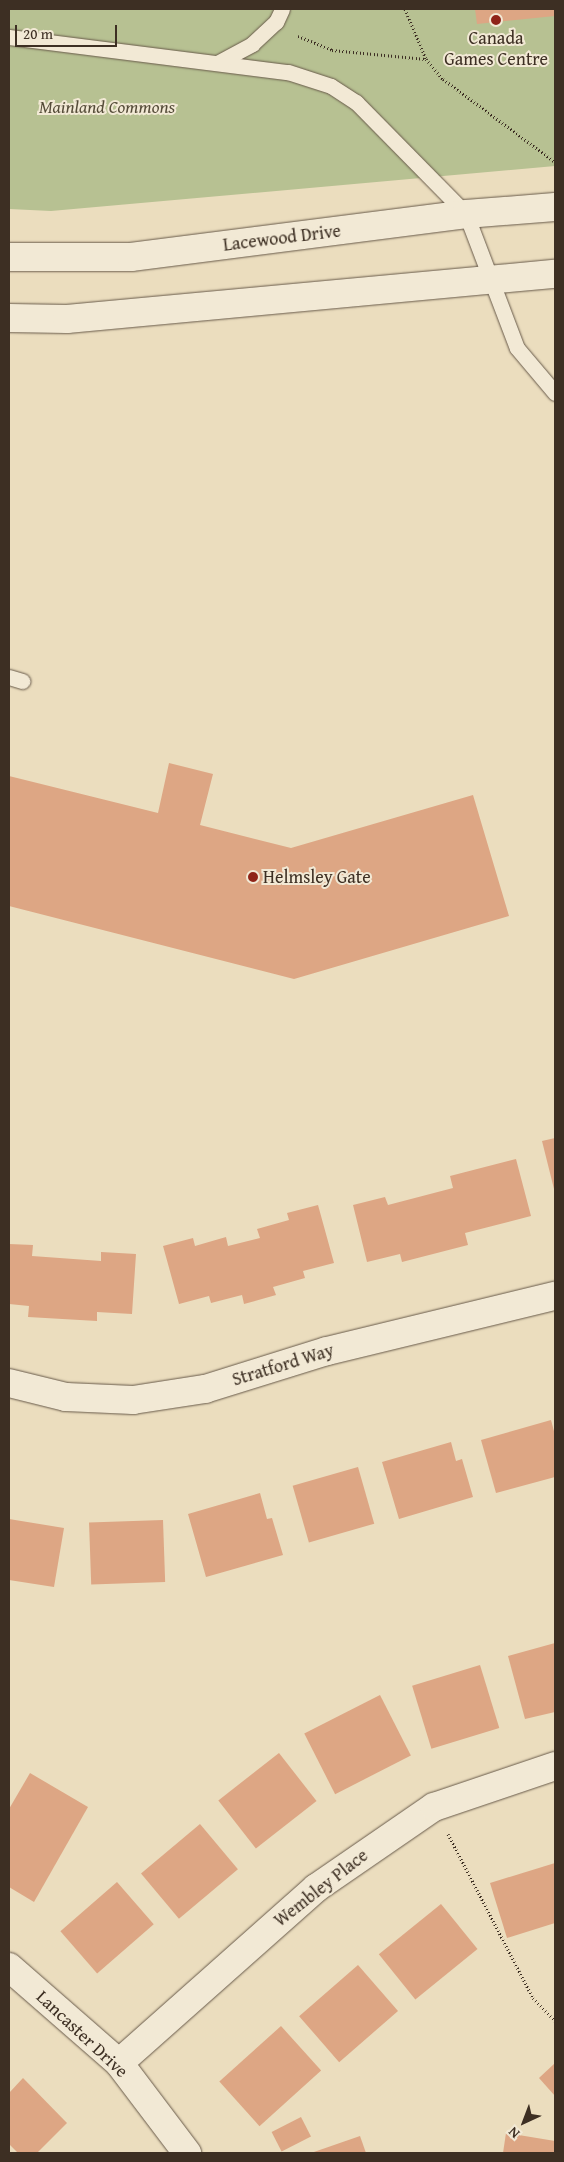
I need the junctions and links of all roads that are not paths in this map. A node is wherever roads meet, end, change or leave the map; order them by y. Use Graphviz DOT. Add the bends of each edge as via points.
graph roads {
  1 [pos="279,15"];
  2 [pos="9,37"];
  3 [pos="217,63"];
  4 [pos="555,207"];
  5 [pos="466,214"];
  6 [pos="9,257"];
  7 [pos="555,274"];
  8 [pos="492,278"];
  9 [pos="9,318"];
  10 [pos="555,393"];
  11 [pos="555,1296"];
  12 [pos="9,1383"];
  13 [pos="555,1766"];
  14 [pos="9,1968"];
  15 [pos="119,2063"];
  16 [pos="187,2153"];
  1 -- 3 [label="lane" via="252,44"];
  2 -- 3 [label="lane"];
  3 -- 5 [label="lane" via="288,72 330,86 377,120"];
  4 -- 5 [label="street, Lacewood Drive"];
  5 -- 6 [label="street, Lacewood Drive" via="131,258"];
  5 -- 8 [label="lane"];
  7 -- 8 [label="street"];
  8 -- 9 [label="street" via="67,319"];
  8 -- 10 [label="lane" via="517,348"];
  11 -- 12 [label="street, Stratford Way" via="327,1351 205,1389 133,1400 66,1397"];
  13 -- 15 [label="street, Wembley Place" via="434,1807 316,1888"];
  14 -- 15 [label="street, Lancaster Drive"];
  15 -- 16 [label="street, Lancaster Drive"];
}
